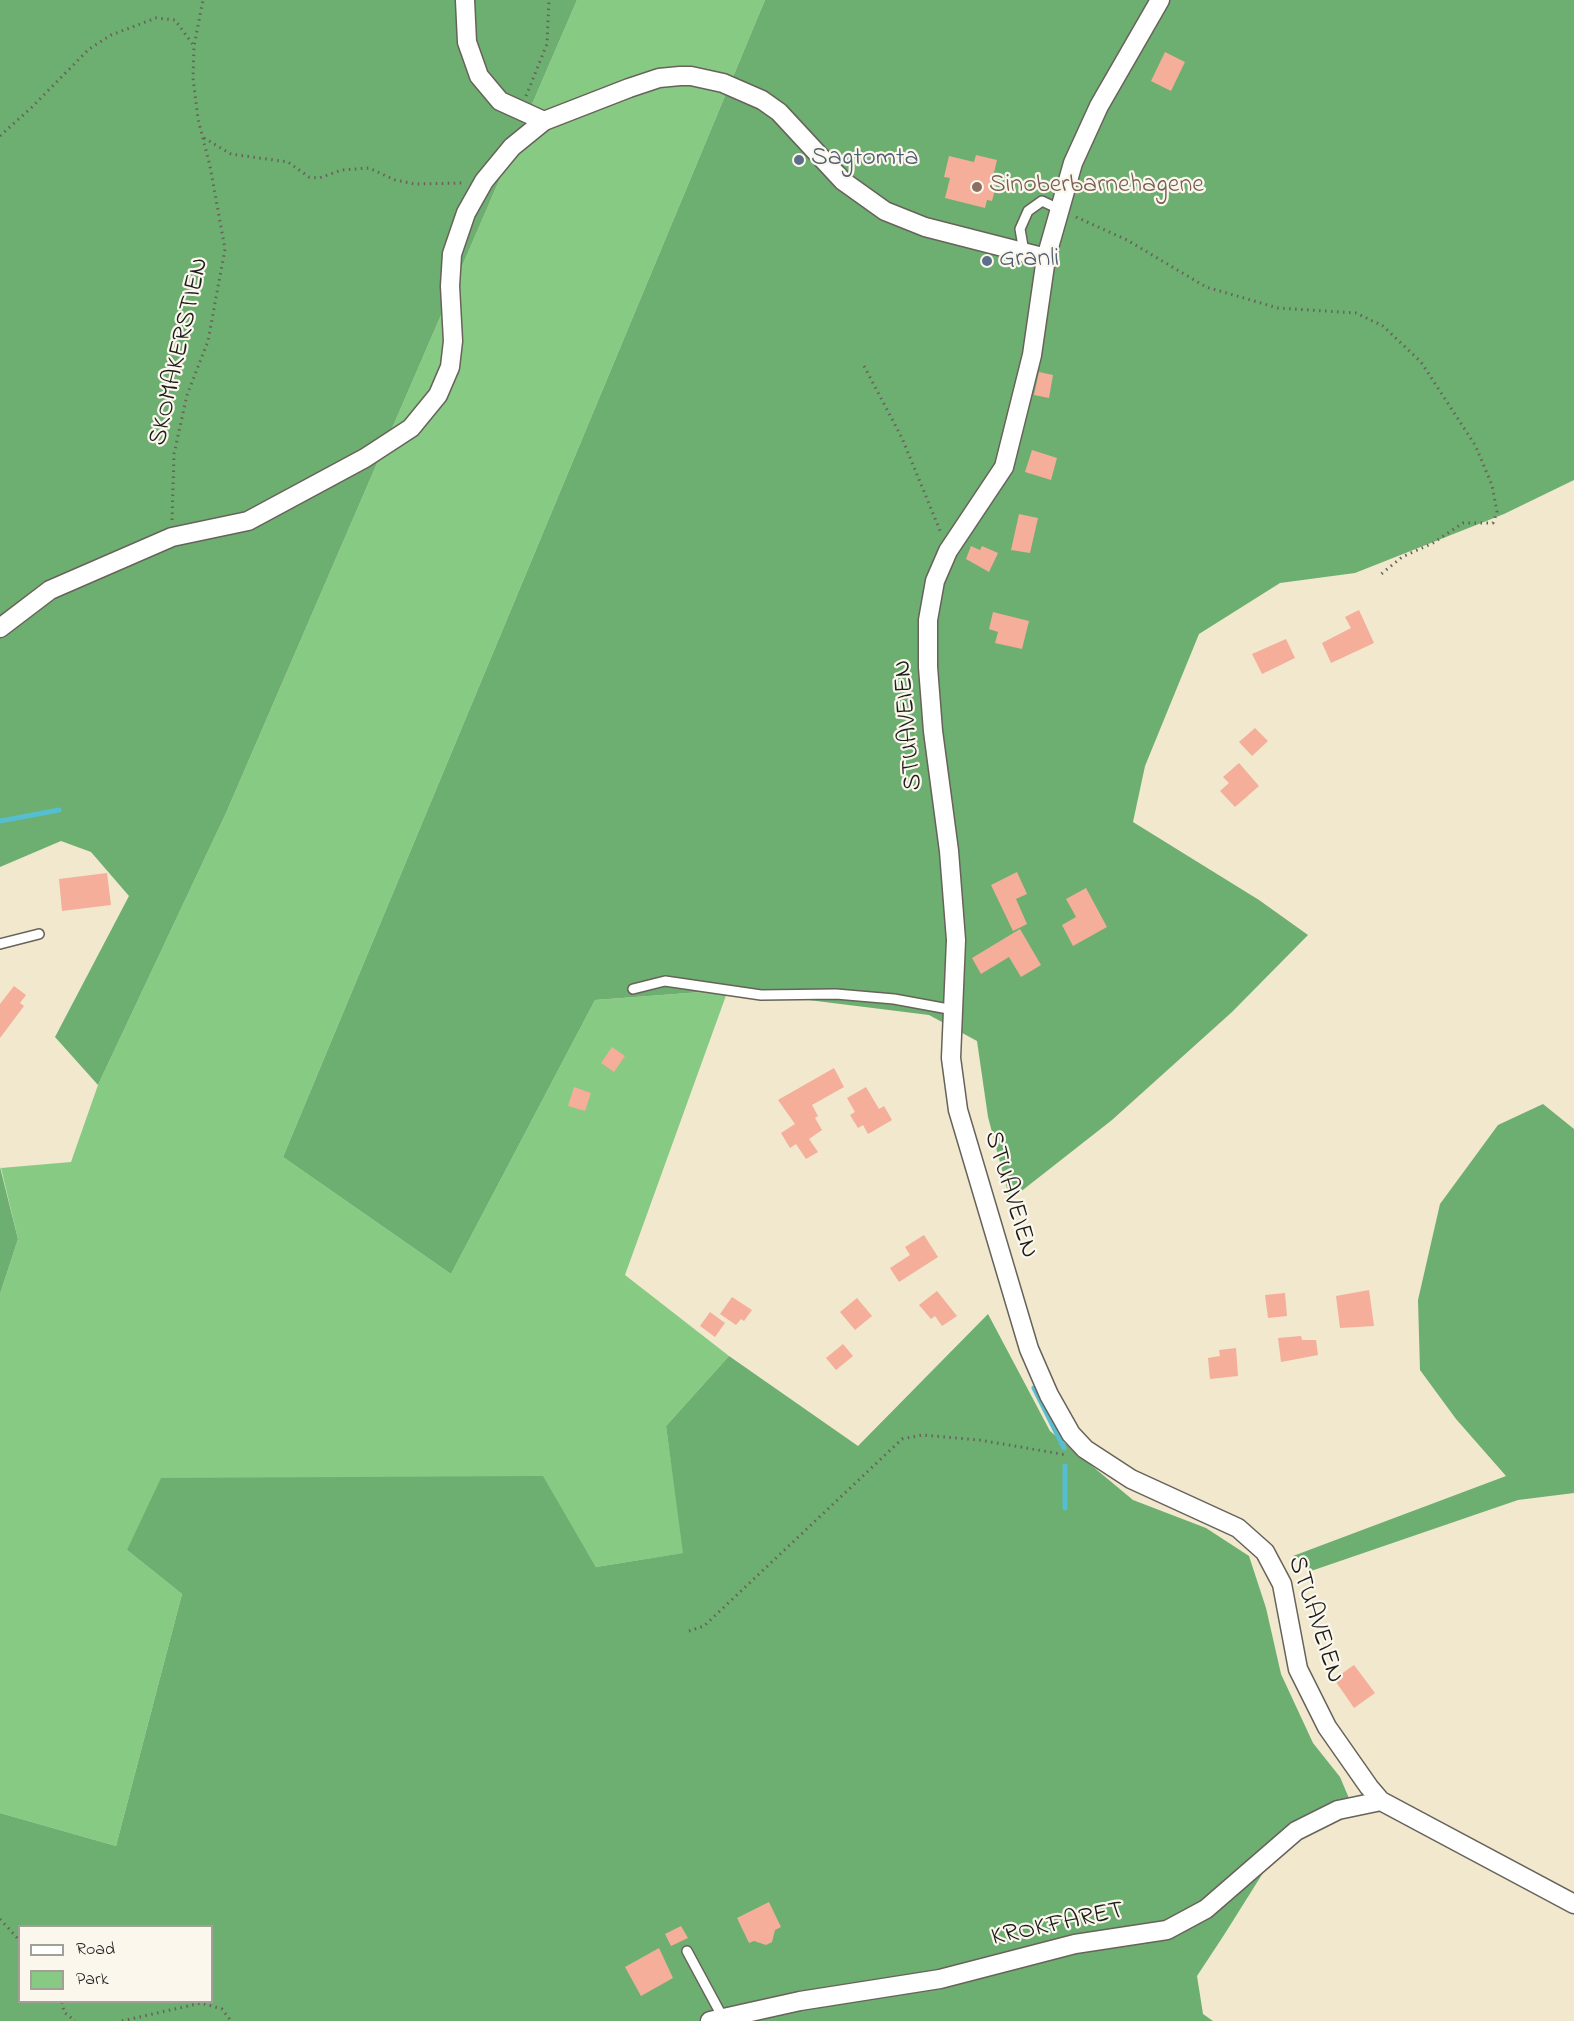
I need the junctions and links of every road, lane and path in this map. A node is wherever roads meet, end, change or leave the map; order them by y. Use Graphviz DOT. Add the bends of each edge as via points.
graph roads {
  1 [pos="203,0"];
  2 [pos="465,0"];
  3 [pos="549,0"];
  4 [pos="1160,0"];
  5 [pos="194,46"];
  6 [pos="520,111"];
  7 [pos="544,121"];
  8 [pos="0,136"];
  9 [pos="202,137"];
  10 [pos="486,178"];
  11 [pos="1061,210"];
  12 [pos="1024,252"];
  13 [pos="1046,258"];
  14 [pos="864,366"];
  15 [pos="172,537"];
  16 [pos="948,551"];
  17 [pos="1380,575"];
  18 [pos="0,628"];
  19 [pos="39,934"];
  20 [pos="0,944"];
  21 [pos="633,989"];
  22 [pos="954,1010"];
  23 [pos="1085,1449"];
  24 [pos="689,1631"];
  25 [pos="1382,1801"];
  26 [pos="1574,1904"];
  27 [pos="0,1919"];
  28 [pos="18,1939"];
  29 [pos="687,1951"];
  30 [pos="62,2003"];
  31 [pos="716,2019"];
  32 [pos="75,2021"];
  33 [pos="122,2021"];
  34 [pos="231,2021"];
  1 -- 5 [label="path, SKOMAKERSTIEN"];
  2 -- 6 [label="street" via="467,42 479,76 501,101"];
  3 -- 6 [label="path" via="547,44"];
  4 -- 11 [label="street, STUAVEIEN" via="1099,106 1073,163"];
  5 -- 8 [label="path" via="175,20 156,18 111,35 89,49"];
  5 -- 9 [label="path, SKOMAKERSTIEN" via="193,78"];
  6 -- 7 [label="street"];
  7 -- 10 [label="street" via="512,147"];
  7 -- 12 [label="street" via="658,78 691,76 723,83 779,112 843,181 885,211 925,227"];
  9 -- 10 [label="path" via="231,154 288,162 309,177 369,168 415,184 480,185"];
  9 -- 15 [label="path, SKOMAKERSTIEN" via="225,249 208,341 187,395 174,454"];
  10 -- 15 [label="street" via="466,213 452,254 450,367 438,395 411,428 365,458 248,521"];
  11 -- 12 [label="lane" via="1042,201 1029,211 1020,229"];
  11 -- 13 [label="street, STUAVEIEN"];
  11 -- 17 [label="path" via="1127,240 1206,287 1278,309 1356,313 1383,326 1420,362 1475,445 1492,485 1497,512 1493,523 1463,523 1402,557"];
  12 -- 13 [label="street"];
  13 -- 16 [label="street, STUAVEIEN" via="1032,355 1004,467"];
  14 -- 16 [label="path" via="902,438"];
  15 -- 18 [label="street" via="50,590"];
  16 -- 22 [label="street, STUAVEIEN" via="935,581 928,620 928,667 956,940"];
  19 -- 20 [label="lane"];
  21 -- 22 [label="lane" via="665,981 761,995 836,994 894,999"];
  22 -- 23 [label="street, STUAVEIEN" via="951,1058 958,1110 1013,1298 1049,1395 1071,1434"];
  23 -- 24 [label="path" via="1068,1455 979,1440 922,1435 902,1439 704,1626"];
  23 -- 25 [label="street, STUAVEIEN" via="1131,1479 1238,1528 1265,1552 1282,1584 1298,1670 1327,1727"];
  25 -- 26 [label="street, STUAVEIEN"];
  25 -- 31 [label="street, KROKFARET" via="1338,1810 1296,1831 1206,1909 1167,1930 1076,1944 940,1979"];
  27 -- 28 [label="path"];
  29 -- 31 [label="lane"];
  30 -- 32 [label="path" via="64,2012"];
  33 -- 34 [label="path" via="201,2003 222,2009"];
}
